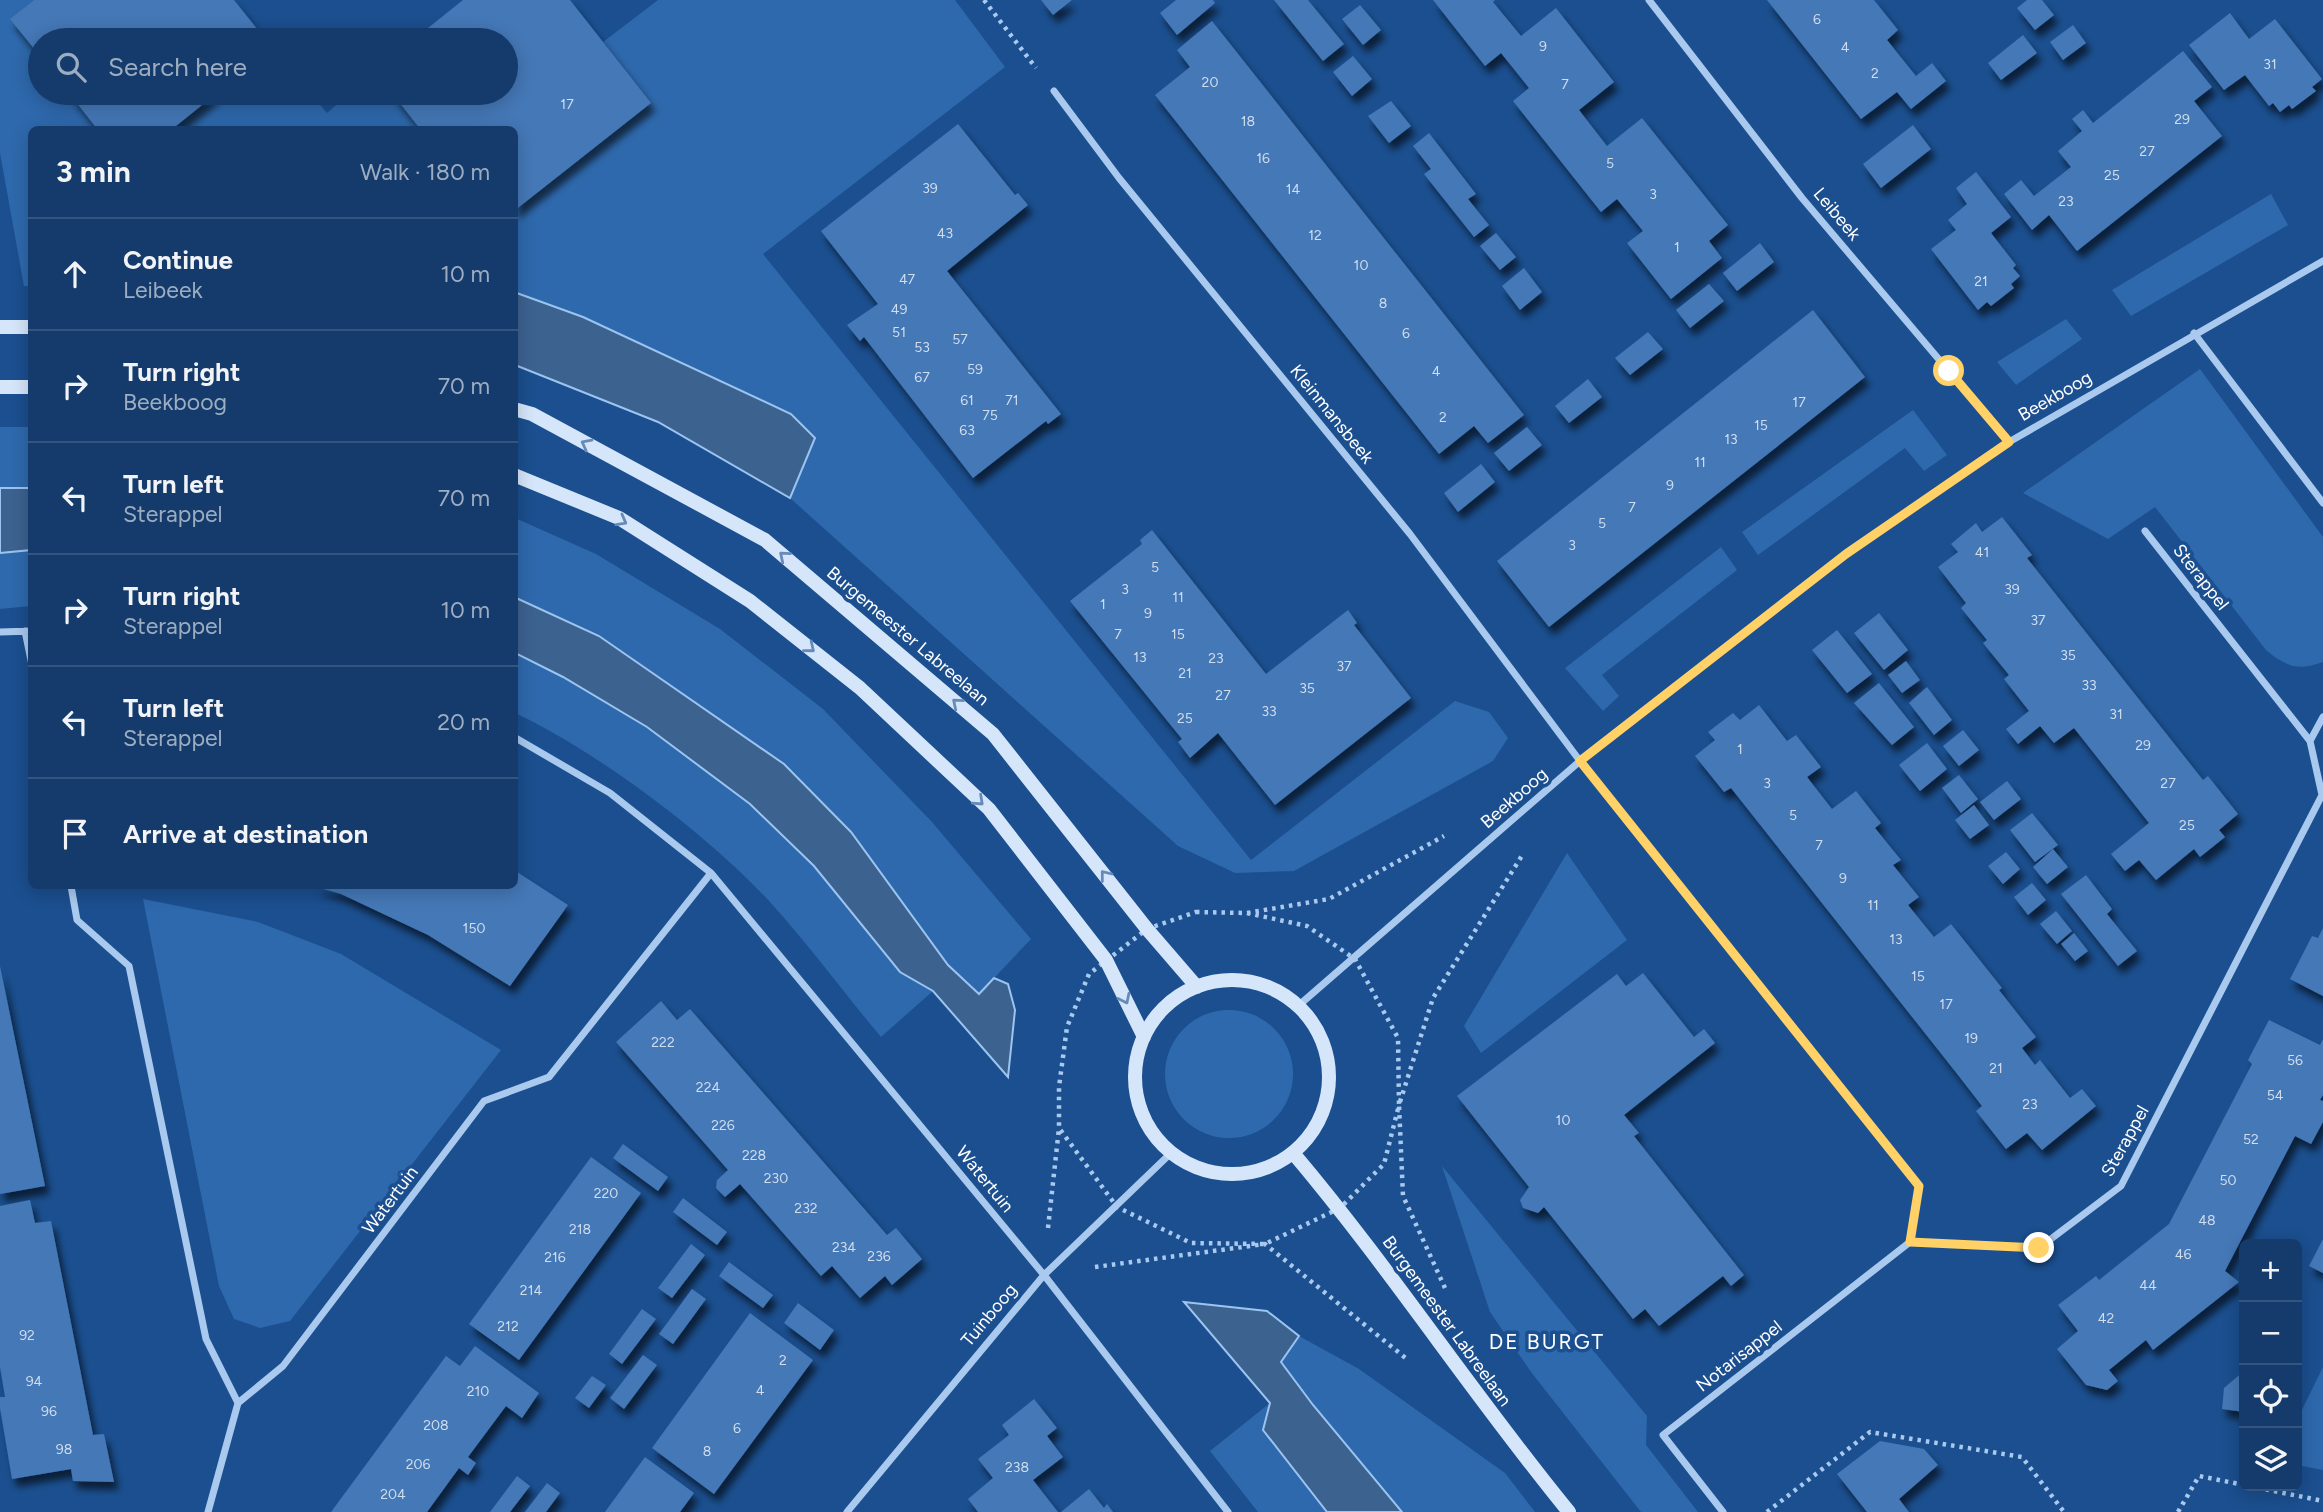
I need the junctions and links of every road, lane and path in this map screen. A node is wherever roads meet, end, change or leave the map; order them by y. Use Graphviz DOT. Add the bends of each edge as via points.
graph roads {
  1 [pos="984,0"];
  2 [pos="1650,0"];
  3 [pos="1054,91"];
  4 [pos="2323,261"];
  5 [pos="0,327"];
  6 [pos="28,327"];
  7 [pos="2194,333"];
  8 [pos="0,387"];
  9 [pos="28,387"];
  10 [pos="518,410"];
  11 [pos="2009,442"];
  12 [pos="518,477"];
  13 [pos="2323,503"];
  14 [pos="2145,531"];
  15 [pos="28,631"];
  16 [pos="0,632"];
  17 [pos="2323,717"];
  18 [pos="518,739"];
  19 [pos="2310,741"];
  20 [pos="1580,761"];
  21 [pos="1449,833"];
  22 [pos="1529,844"];
  23 [pos="710,873"];
  24 [pos="72,889"];
  25 [pos="1247,913"];
  26 [pos="1147,929"];
  27 [pos="1355,959"];
  28 [pos="1106,960"];
  29 [pos="1197,987"];
  30 [pos="1298,1006"];
  31 [pos="1143,1038"];
  32 [pos="1399,1105"];
  33 [pos="1059,1128"];
  34 [pos="1171,1153"];
  35 [pos="1294,1154"];
  36 [pos="1117,1208"];
  37 [pos="1340,1208"];
  38 [pos="1910,1242"];
  39 [pos="1265,1244"];
  40 [pos="1044,1275"];
  41 [pos="1448,1296"];
  42 [pos="1419,1369"];
  43 [pos="238,1403"];
  44 [pos="2239,1484"];
  45 [pos="2275,1491"];
  46 [pos="2323,1501"];
  47 [pos="208,1512"];
  48 [pos="847,1512"];
  49 [pos="1228,1512"];
  50 [pos="1569,1512"];
  51 [pos="1723,1512"];
  52 [pos="1767,1512"];
  53 [pos="2064,1512"];
  54 [pos="2178,1512"];
  1 -- 3 [label="path"];
  2 -- 11 [label="street, Leibeek" via="1802,198"];
  3 -- 20 [label="street, Kleinmansbeek" via="1119,178 1410,534"];
  4 -- 7 [label="street, Beekboog"];
  5 -- 6 [label="street"];
  7 -- 11 [label="street, Beekboog"];
  7 -- 13 [label="street"];
  8 -- 9 [label="street"];
  26 -- 10 [label="street, Burgemeester Labreelaan, one-way" via="993,734 765,540"];
  11 -- 20 [label="street, Beekboog" via="1846,554"];
  12 -- 28 [label="street, one-way" via="619,518 750,601 860,688 989,809"];
  14 -- 19 [label="street, Sterappel"];
  15 -- 16 [label="street"];
  17 -- 19 [label="street"];
  18 -- 23 [label="street, Watertuin" via="610,793"];
  19 -- 38 [label="street, Sterappel" via="2322,795 2121,1186 2039,1248"];
  20 -- 27 [label="street, Beekboog"];
  20 -- 38 [label="street" via="1919,1186"];
  21 -- 25 [label="path" via="1329,899"];
  22 -- 32 [label="path" via="1433,998"];
  23 -- 40 [label="street, Watertuin"];
  23 -- 43 [label="street, Watertuin" via="549,1077 484,1101 283,1366"];
  24 -- 43 [label="street" via="77,920 129,966 206,1339"];
  25 -- 26 [label="path" via="1196,912"];
  25 -- 27 [label="path" via="1307,926"];
  26 -- 28 [label="path"];
  26 -- 29 [label="street, Burgemeester Labreelaan"];
  27 -- 30 [label="street, Beekboog"];
  27 -- 32 [label="path" via="1398,1038"];
  28 -- 31 [label="street, one-way"];
  28 -- 33 [label="path" via="1089,974 1067,1027"];
  29 -- 30 [label="street" via="1223,980 1250,982 1276,990"];
  29 -- 31 [label="street" via="1156,1016"];
  30 -- 35 [label="street" via="1319,1032 1329,1064 1328,1097 1316,1128"];
  31 -- 34 [label="street" via="1135,1069 1137,1101 1150,1129"];
  32 -- 37 [label="path" via="1384,1164"];
  32 -- 41 [label="path" via="1403,1196"];
  33 -- 36 [label="path"];
  33 -- 40 [label="path"];
  34 -- 35 [label="street" via="1199,1170 1232,1175 1265,1170"];
  34 -- 36 [label="street, Tuinboog"];
  35 -- 37 [label="street, Burgemeester Labreelaan"];
  36 -- 39 [label="path" via="1191,1243"];
  36 -- 40 [label="street, Tuinboog"];
  37 -- 39 [label="path"];
  37 -- 50 [label="street, Burgemeester Labreelaan"];
  38 -- 51 [label="street, Notarisappel" via="1664,1435"];
  39 -- 40 [label="path"];
  39 -- 42 [label="path"];
  40 -- 48 [label="street, Tuinboog"];
  40 -- 49 [label="street, Watertuin"];
  43 -- 47 [label="street"];
  44 -- 54 [label="path" via="2199,1476"];
  45 -- 46 [label="path"];
  52 -- 53 [label="path" via="1870,1432 2022,1457"];
}
